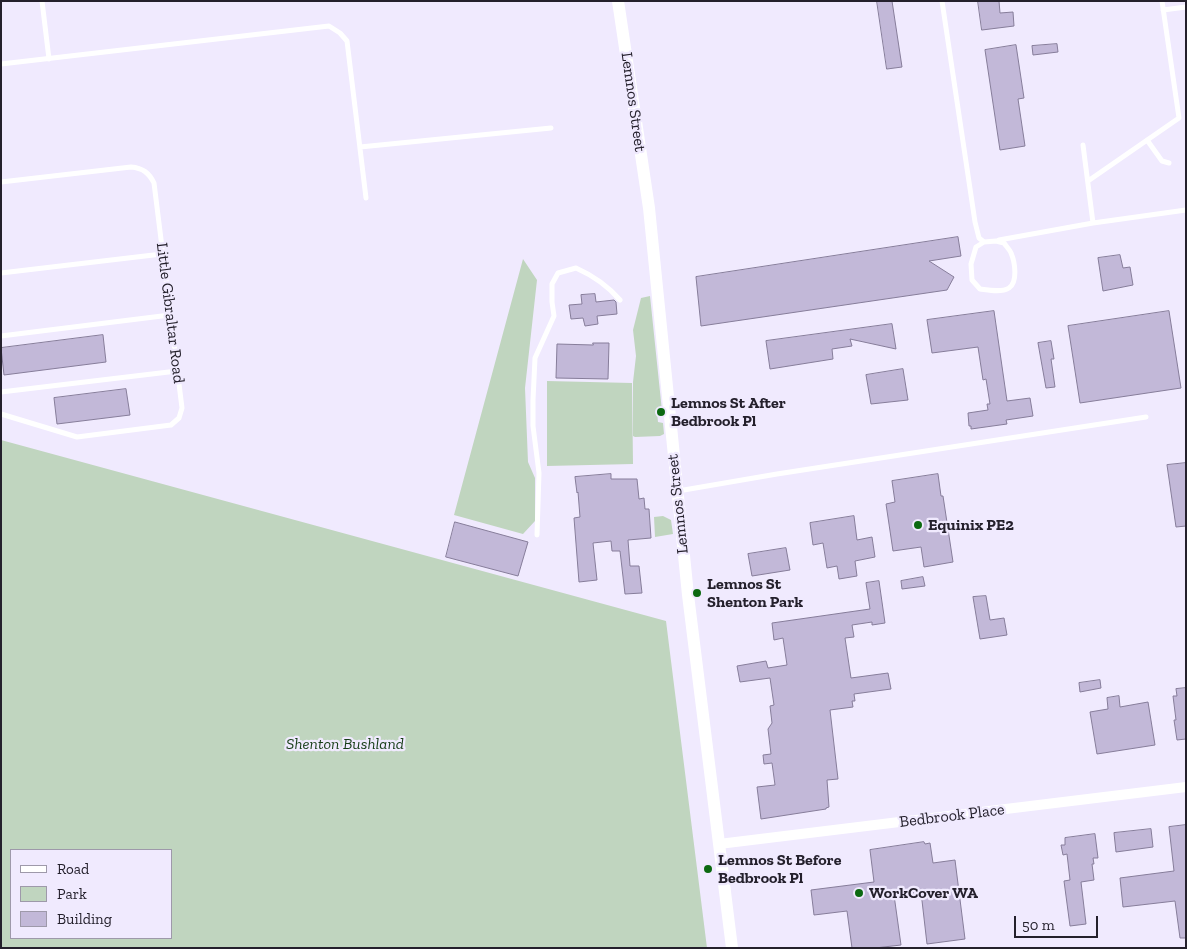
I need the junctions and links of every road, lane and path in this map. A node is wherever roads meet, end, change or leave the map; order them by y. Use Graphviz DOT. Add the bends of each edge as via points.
graph roads {
  1 [pos="42,1"];
  2 [pos="618,1"];
  3 [pos="942,1"];
  4 [pos="1162,1"];
  5 [pos="1186,7"];
  6 [pos="1163,10"];
  7 [pos="49,59"];
  8 [pos="1,64"];
  9 [pos="551,128"];
  10 [pos="1147,140"];
  11 [pos="1083,145"];
  12 [pos="360,148"];
  13 [pos="1169,162"];
  14 [pos="1088,181"];
  15 [pos="1,182"];
  16 [pos="366,198"];
  17 [pos="1186,210"];
  18 [pos="1093,223"];
  19 [pos="996,241"];
  20 [pos="984,242"];
  21 [pos="162,254"];
  22 [pos="1,273"];
  23 [pos="620,300"];
  24 [pos="170,315"];
  25 [pos="1,336"];
  26 [pos="177,371"];
  27 [pos="1,392"];
  28 [pos="1,414"];
  29 [pos="1146,417"];
  30 [pos="677,491"];
  31 [pos="537,535"];
  32 [pos="1186,787"];
  33 [pos="719,844"];
  34 [pos="732,948"];
  1 -- 7 [label="lane"];
  2 -- 30 [label="street, Lemnos Street" via="649,208"];
  3 -- 20 [label="lane" via="975,222 979,238"];
  4 -- 6 [label="lane"];
  5 -- 6 [label="lane"];
  6 -- 10 [label="lane" via="1179,118"];
  7 -- 8 [label="lane"];
  7 -- 12 [label="lane" via="329,26 346,41"];
  9 -- 12 [label="lane"];
  10 -- 13 [label="lane" via="1162,161"];
  10 -- 14 [label="lane"];
  11 -- 14 [label="lane"];
  12 -- 16 [label="lane"];
  14 -- 18 [label="lane"];
  15 -- 21 [label="lane, Little Gibraltar Road" via="139,168 154,183"];
  17 -- 18 [label="lane"];
  18 -- 19 [label="lane"];
  19 -- 20 [label="lane"];
  19 -- 20 [label="lane" via="1004,243 1011,253 1014,267 1014,282 1008,288 998,290 980,289 972,280 971,264 976,247"];
  21 -- 22 [label="lane"];
  21 -- 24 [label="lane, Little Gibraltar Road"];
  23 -- 31 [label="lane" via="610,288 576,268 558,274 552,284 554,316 535,358 534,373 533,426 539,473"];
  24 -- 25 [label="lane"];
  24 -- 26 [label="lane, Little Gibraltar Road"];
  26 -- 27 [label="lane"];
  26 -- 28 [label="lane, Little Gibraltar Road" via="182,408 179,418 171,425 77,437"];
  29 -- 30 [label="lane"];
  30 -- 33 [label="street, Lemnos Street"];
  32 -- 33 [label="street, Bedbrook Place"];
  33 -- 34 [label="street, Lemnos Street"];
}
